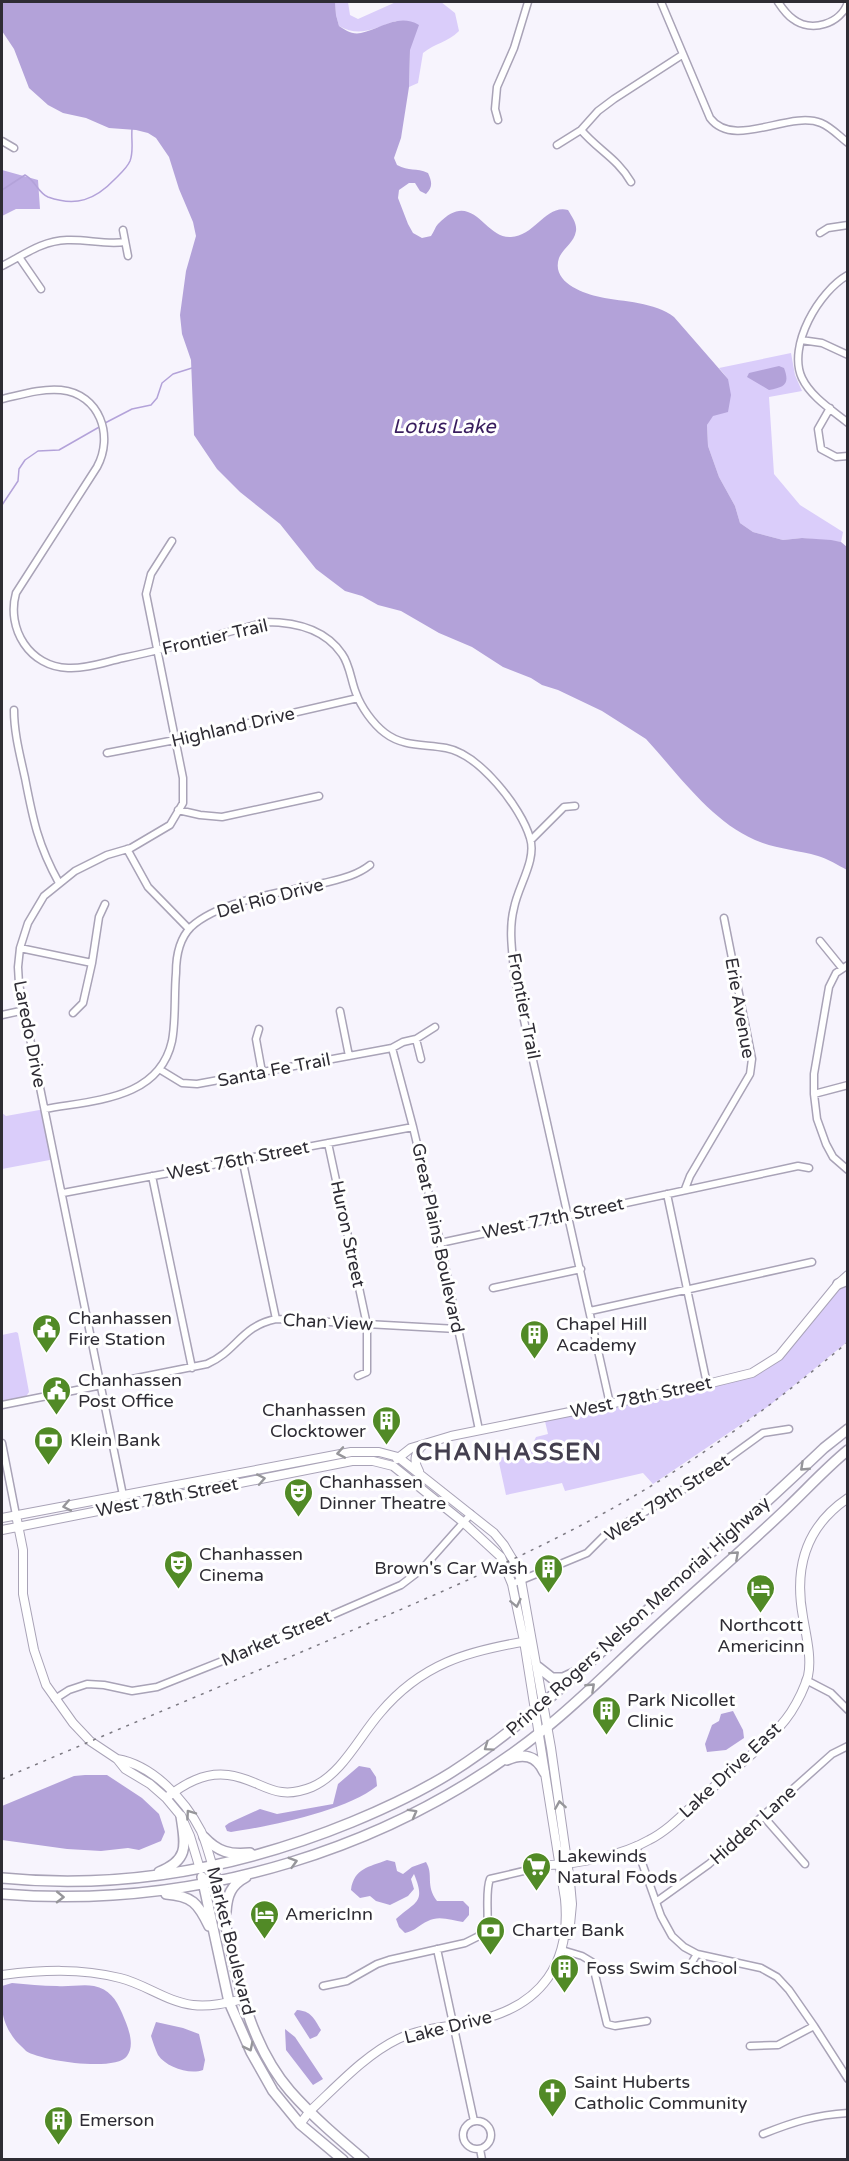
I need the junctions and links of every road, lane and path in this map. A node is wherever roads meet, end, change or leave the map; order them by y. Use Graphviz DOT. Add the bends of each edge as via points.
graph roads {
  1 [pos="528,2"];
  2 [pos="661,2"];
  3 [pos="778,2"];
  4 [pos="848,3"];
  5 [pos="682,55"];
  6 [pos="498,120"];
  7 [pos="581,130"];
  8 [pos="2,141"];
  9 [pos="848,143"];
  10 [pos="557,145"];
  11 [pos="14,148"];
  12 [pos="631,182"];
  13 [pos="848,225"];
  14 [pos="123,230"];
  15 [pos="820,233"];
  16 [pos="125,242"];
  17 [pos="128,256"];
  18 [pos="19,257"];
  19 [pos="2,267"];
  20 [pos="848,275"];
  21 [pos="41,289"];
  22 [pos="801,340"];
  23 [pos="848,355"];
  24 [pos="2,399"];
  25 [pos="830,408"];
  26 [pos="848,423"];
  27 [pos="848,456"];
  28 [pos="172,541"];
  29 [pos="157,651"];
  30 [pos="358,698"];
  31 [pos="14,710"];
  32 [pos="175,740"];
  33 [pos="107,753"];
  34 [pos="319,796"];
  35 [pos="575,807"];
  36 [pos="178,810"];
  37 [pos="531,840"];
  38 [pos="128,849"];
  39 [pos="370,865"];
  40 [pos="59,883"];
  41 [pos="105,904"];
  42 [pos="724,918"];
  43 [pos="189,929"];
  44 [pos="820,941"];
  45 [pos="20,948"];
  46 [pos="92,963"];
  47 [pos="845,966"];
  48 [pos="25,1010"];
  49 [pos="340,1011"];
  50 [pos="74,1013"];
  51 [pos="2,1015"];
  52 [pos="435,1027"];
  53 [pos="259,1029"];
  54 [pos="416,1039"];
  55 [pos="392,1048"];
  56 [pos="349,1056"];
  57 [pos="421,1059"];
  58 [pos="159,1069"];
  59 [pos="262,1072"];
  60 [pos="848,1084"];
  61 [pos="814,1094"];
  62 [pos="45,1109"];
  63 [pos="413,1127"];
  64 [pos="328,1143"];
  65 [pos="242,1158"];
  66 [pos="808,1168"];
  67 [pos="848,1170"];
  68 [pos="152,1176"];
  69 [pos="685,1189"];
  70 [pos="63,1193"];
  71 [pos="667,1194"];
  72 [pos="569,1216"];
  73 [pos="440,1243"];
  74 [pos="812,1263"];
  75 [pos="581,1269"];
  76 [pos="848,1277"];
  77 [pos="838,1284"];
  78 [pos="493,1288"];
  79 [pos="687,1289"];
  80 [pos="590,1311"];
  81 [pos="276,1319"];
  82 [pos="367,1325"];
  83 [pos="457,1329"];
  84 [pos="192,1368"];
  85 [pos="358,1376"];
  86 [pos="707,1384"];
  87 [pos="102,1385"];
  88 [pos="610,1404"];
  89 [pos="2,1406"];
  90 [pos="789,1429"];
  91 [pos="848,1429"];
  92 [pos="479,1430"];
  93 [pos="427,1442"];
  94 [pos="2,1443"];
  95 [pos="848,1450"];
  96 [pos="399,1457"];
  97 [pos="393,1466"];
  98 [pos="420,1473"];
  99 [pos="123,1495"];
  100 [pos="848,1498"];
  101 [pos="125,1505"];
  102 [pos="471,1514"];
  103 [pos="16,1515"];
  104 [pos="2,1518"];
  105 [pos="463,1522"];
  106 [pos="18,1527"];
  107 [pos="2,1530"];
  108 [pos="521,1580"];
  109 [pos="512,1584"];
  110 [pos="528,1641"];
  111 [pos="591,1663"];
  112 [pos="538,1667"];
  113 [pos="806,1680"];
  114 [pos="55,1699"];
  115 [pos="544,1704"];
  116 [pos="848,1710"];
  117 [pos="535,1712"];
  118 [pos="548,1726"];
  119 [pos="538,1734"];
  120 [pos="848,1746"];
  121 [pos="117,1759"];
  122 [pos="491,1767"];
  123 [pos="544,1772"];
  124 [pos="173,1792"];
  125 [pos="166,1798"];
  126 [pos="181,1816"];
  127 [pos="763,1816"];
  128 [pos="204,1837"];
  129 [pos="636,1846"];
  130 [pos="282,1848"];
  131 [pos="568,1863"];
  132 [pos="805,1864"];
  133 [pos="549,1865"];
  134 [pos="559,1865"];
  135 [pos="213,1867"];
  136 [pos="200,1869"];
  137 [pos="265,1870"];
  138 [pos="141,1877"];
  139 [pos="2,1878"];
  140 [pos="216,1881"];
  141 [pos="204,1883"];
  142 [pos="146,1893"];
  143 [pos="2,1894"];
  144 [pos="657,1902"];
  145 [pos="226,1929"];
  146 [pos="216,1941"];
  147 [pos="437,1949"];
  148 [pos="562,1950"];
  149 [pos="697,1954"];
  150 [pos="686,1972"];
  151 [pos="2,1975"];
  152 [pos="323,1986"];
  153 [pos="243,1999"];
  154 [pos="229,2002"];
  155 [pos="647,2021"];
  156 [pos="453,2025"];
  157 [pos="814,2026"];
  158 [pos="750,2046"];
  159 [pos="848,2079"];
  160 [pos="310,2111"];
  161 [pos="848,2113"];
  162 [pos="474,2121"];
  163 [pos="300,2124"];
  164 [pos="763,2134"];
  165 [pos="480,2149"];
  166 [pos="343,2160"];
  167 [pos="364,2160"];
  168 [pos="482,2160"];
  1 -- 6 [label="street" via="497,87"];
  2 -- 5 [label="street"];
  3 -- 4 [label="street" via="793,19 819,26 840,15"];
  5 -- 7 [label="street" via="614,99"];
  5 -- 9 [label="street" via="715,126 733,131 807,120 829,128"];
  7 -- 10 [label="street"];
  7 -- 12 [label="street" via="623,168"];
  8 -- 11 [label="street"];
  13 -- 15 [label="street"];
  14 -- 16 [label="street"];
  16 -- 17 [label="street"];
  16 -- 18 [label="street" via="56,241"];
  18 -- 19 [label="street"];
  18 -- 21 [label="street"];
  20 -- 22 [label="street" via="813,311"];
  22 -- 23 [label="street" via="822,343"];
  22 -- 25 [label="street" via="801,375 808,388"];
  24 -- 29 [label="street, Frontier Trail" via="52,389 74,393 98,414 105,440 98,467 19,585 13,616 23,644 46,663 67,668"];
  25 -- 26 [label="street"];
  25 -- 27 [label="street" via="818,429 821,449 830,456"];
  28 -- 29 [label="street" via="151,574 146,594"];
  29 -- 30 [label="street, Frontier Trail" via="266,622 296,625 330,641 343,656"];
  29 -- 32 [label="street"];
  30 -- 32 [label="street, Highland Drive"];
  30 -- 37 [label="street, Frontier Trail" via="384,732 397,741 454,750 477,764 504,793"];
  31 -- 40 [label="street" via="30,811 39,842"];
  32 -- 33 [label="street, Highland Drive"];
  32 -- 36 [label="street" via="183,778 183,803"];
  34 -- 36 [label="street" via="222,817"];
  35 -- 37 [label="street" via="564,807"];
  36 -- 38 [label="street, Laredo Drive" via="170,825"];
  37 -- 72 [label="street, Frontier Trail" via="531,857 513,909 513,956 520,1005"];
  38 -- 40 [label="street, Laredo Drive" via="106,855"];
  38 -- 43 [label="street" via="148,887"];
  39 -- 43 [label="street, Del Rio Drive" via="350,876 219,909"];
  40 -- 45 [label="street, Laredo Drive" via="38,905"];
  41 -- 46 [label="street" via="99,917"];
  42 -- 69 [label="street, Erie Avenue" via="752,1059 750,1074"];
  43 -- 58 [label="street" via="177,952 172,1040"];
  44 -- 47 [label="street"];
  45 -- 46 [label="street"];
  45 -- 48 [label="street, Laredo Drive" via="19,984"];
  46 -- 50 [label="street" via="83,1003"];
  47 -- 61 [label="street" via="829,987"];
  48 -- 51 [label="street"];
  48 -- 62 [label="street, Laredo Drive"];
  49 -- 56 [label="street"];
  52 -- 54 [label="street, Santa Fe Trail"];
  53 -- 59 [label="street" via="256,1039"];
  54 -- 55 [label="street, Santa Fe Trail"];
  54 -- 57 [label="street"];
  55 -- 56 [label="street, Santa Fe Trail"];
  55 -- 63 [label="street, Great Plains Boulevard"];
  56 -- 59 [label="street, Santa Fe Trail"];
  58 -- 59 [label="street, Santa Fe Trail" via="182,1083 196,1084"];
  58 -- 62 [label="street" via="143,1085 124,1094"];
  60 -- 61 [label="street"];
  61 -- 67 [label="street" via="826,1144 833,1157"];
  62 -- 70 [label="street, Laredo Drive"];
  63 -- 64 [label="street, West 76th Street"];
  63 -- 73 [label="street, Great Plains Boulevard"];
  64 -- 65 [label="street, West 76th Street"];
  64 -- 82 [label="street, Huron Street"];
  65 -- 68 [label="street, West 76th Street"];
  65 -- 81 [label="street"];
  66 -- 69 [label="street" via="798,1166"];
  68 -- 70 [label="street, West 76th Street"];
  68 -- 84 [label="street"];
  69 -- 71 [label="street, West 77th Street"];
  70 -- 87 [label="street, Laredo Drive"];
  71 -- 72 [label="street, West 77th Street"];
  71 -- 79 [label="street"];
  72 -- 73 [label="street, West 77th Street"];
  72 -- 75 [label="street, Frontier Trail"];
  73 -- 83 [label="street, Great Plains Boulevard"];
  74 -- 79 [label="street"];
  75 -- 78 [label="street"];
  75 -- 80 [label="street, Frontier Trail"];
  76 -- 77 [label="main road"];
  77 -- 86 [label="street, West 78th Street" via="779,1356 752,1373"];
  79 -- 80 [label="street"];
  79 -- 86 [label="street"];
  80 -- 88 [label="street, Frontier Trail"];
  81 -- 82 [label="street, Chan View"];
  81 -- 84 [label="street, Chan View" via="249,1330 217,1360"];
  82 -- 83 [label="street, Chan View"];
  82 -- 85 [label="street, Huron Street" via="367,1372"];
  83 -- 92 [label="street, Great Plains Boulevard"];
  84 -- 87 [label="street, Chan View"];
  86 -- 88 [label="street, West 78th Street"];
  87 -- 89 [label="street, Chan View"];
  87 -- 99 [label="street, Laredo Drive"];
  88 -- 92 [label="street, West 78th Street"];
  90 -- 108 [label="street, West 79th Street" via="763,1433 694,1483 604,1536 587,1553"];
  91 -- 111 [label="main road, Prince Rogers Nelson Memorial Highway, one-way"];
  92 -- 93 [label="street, West 78th Street"];
  93 -- 96 [label="street, West 78th Street"];
  93 -- 98 [label="street" via="416,1455"];
  94 -- 103 [label="street, Market Boulevard"];
  118 -- 95 [label="main road, Prince Rogers Nelson Memorial Highway, one-way"];
  96 -- 97 [label="street, West 78th Street"];
  96 -- 98 [label="street"];
  96 -- 99 [label="street, West 78th Street, one-way" via="351,1452"];
  101 -- 97 [label="street, West 78th Street, one-way" via="352,1461"];
  97 -- 105 [label="street"];
  98 -- 102 [label="street"];
  99 -- 101 [label="street, Laredo Drive"];
  99 -- 103 [label="street, West 78th Street, one-way"];
  100 -- 113 [label="street, Lake Drive East" via="824,1517 804,1554 799,1580 808,1642"];
  101 -- 106 [label="street, West 78th Street"];
  102 -- 105 [label="street, Market Street"];
  102 -- 108 [label="street" via="504,1545"];
  103 -- 104 [label="street, West 78th Street"];
  103 -- 106 [label="street, Market Boulevard"];
  105 -- 109 [label="street" via="498,1552"];
  105 -- 114 [label="street, Market Street" via="422,1569 406,1581 275,1640 157,1687 132,1691 87,1684"];
  106 -- 107 [label="street, West 78th Street"];
  106 -- 114 [label="street, Market Boulevard" via="23,1594 34,1650"];
  108 -- 109 [label="street, West 79th Street"];
  108 -- 110 [label="street"];
  109 -- 110 [label="street, one-way"];
  110 -- 112 [label="street"];
  110 -- 117 [label="street"];
  110 -- 124 [label="street" via="454,1658 419,1677 380,1713 341,1763 313,1786 291,1793 278,1792 238,1777 212,1775 195,1779"];
  111 -- 112 [label="main road" via="568,1676 555,1678"];
  111 -- 115 [label="main road, Prince Rogers Nelson Memorial Highway"];
  112 -- 115 [label="street"];
  113 -- 116 [label="street" via="831,1693"];
  113 -- 129 [label="street, Lake Drive East" via="790,1714 771,1735 678,1818"];
  114 -- 121 [label="street, Market Boulevard" via="90,1741"];
  115 -- 117 [label="main road, Prince Rogers Nelson Memorial Highway"];
  115 -- 118 [label="street"];
  117 -- 119 [label="street"];
  117 -- 130 [label="main road, Prince Rogers Nelson Memorial Highway, one-way" via="451,1773 391,1806"];
  118 -- 119 [label="main road, Prince Rogers Nelson Memorial Highway"];
  131 -- 118 [label="street, one-way"];
  119 -- 122 [label="main road, Prince Rogers Nelson Memorial Highway"];
  119 -- 123 [label="street"];
  120 -- 127 [label="street, Hidden Lane" via="832,1754"];
  121 -- 124 [label="street, Market Boulevard" via="148,1772"];
  121 -- 125 [label="street, Market Boulevard"];
  122 -- 123 [label="main road" via="524,1755 534,1759"];
  137 -- 122 [label="main road, Prince Rogers Nelson Memorial Highway, one-way" via="386,1827"];
  123 -- 134 [label="street"];
  124 -- 125 [label="street"];
  128 -- 124 [label="street, Market Boulevard, one-way"];
  125 -- 126 [label="street, Market Boulevard"];
  126 -- 136 [label="street, Market Boulevard"];
  126 -- 138 [label="main road" via="184,1848 180,1859 164,1870"];
  127 -- 132 [label="street"];
  127 -- 144 [label="street, Hidden Lane" via="709,1864"];
  128 -- 130 [label="main road" via="221,1852 232,1854"];
  128 -- 135 [label="street, Market Boulevard"];
  129 -- 131 [label="street, Lake Drive East"];
  129 -- 144 [label="street"];
  130 -- 135 [label="main road, Prince Rogers Nelson Memorial Highway"];
  131 -- 134 [label="street, Lake Drive East"];
  131 -- 148 [label="street" via="571,1924"];
  133 -- 134 [label="street, Lake Drive East"];
  133 -- 147 [label="street" via="490,1879 487,1929 465,1942"];
  134 -- 148 [label="street" via="566,1916"];
  135 -- 136 [label="main road, Prince Rogers Nelson Memorial Highway"];
  135 -- 140 [label="main road, Market Boulevard"];
  136 -- 138 [label="main road, Prince Rogers Nelson Memorial Highway"];
  136 -- 141 [label="main road, Market Boulevard"];
  137 -- 140 [label="main road, Prince Rogers Nelson Memorial Highway"];
  137 -- 145 [label="main road" via="232,1888 227,1900"];
  138 -- 139 [label="main road, Prince Rogers Nelson Memorial Highway" via="61,1881"];
  140 -- 141 [label="main road, Prince Rogers Nelson Memorial Highway"];
  140 -- 145 [label="main road, Market Boulevard"];
  141 -- 142 [label="main road, Prince Rogers Nelson Memorial Highway"];
  141 -- 146 [label="main road, Market Boulevard"];
  143 -- 142 [label="main road, Prince Rogers Nelson Memorial Highway, one-way" via="78,1897"];
  142 -- 146 [label="main road" via="193,1900"];
  144 -- 149 [label="street" via="672,1936"];
  145 -- 153 [label="main road, Market Boulevard"];
  146 -- 154 [label="main road, Market Boulevard"];
  147 -- 152 [label="street" via="383,1961 347,1981"];
  147 -- 156 [label="street"];
  148 -- 155 [label="street" via="592,1962 607,2024"];
  148 -- 156 [label="street, Lake Drive" via="552,1972 528,1998 501,2013"];
  149 -- 150 [label="street"];
  149 -- 157 [label="street" via="760,1968 777,1977"];
  151 -- 154 [label="street" via="74,1971 120,1978 192,2005"];
  153 -- 154 [label="street"];
  153 -- 160 [label="main road, Market Boulevard" via="270,2060"];
  154 -- 163 [label="main road, Market Boulevard, one-way" via="270,2085"];
  156 -- 160 [label="street, Lake Drive" via="405,2036 385,2046"];
  156 -- 162 [label="street"];
  157 -- 158 [label="street" via="778,2045"];
  157 -- 159 [label="street"];
  160 -- 163 [label="street, Lake Drive"];
  160 -- 167 [label="main road, Market Boulevard"];
  161 -- 164 [label="street" via="800,2119"];
  162 -- 165 [label="street" via="485,2124 490,2132 490,2141"];
  162 -- 165 [label="street" via="462,2136 468,2146"];
  163 -- 166 [label="main road, Market Boulevard"];
  165 -- 168 [label="street"];
}
